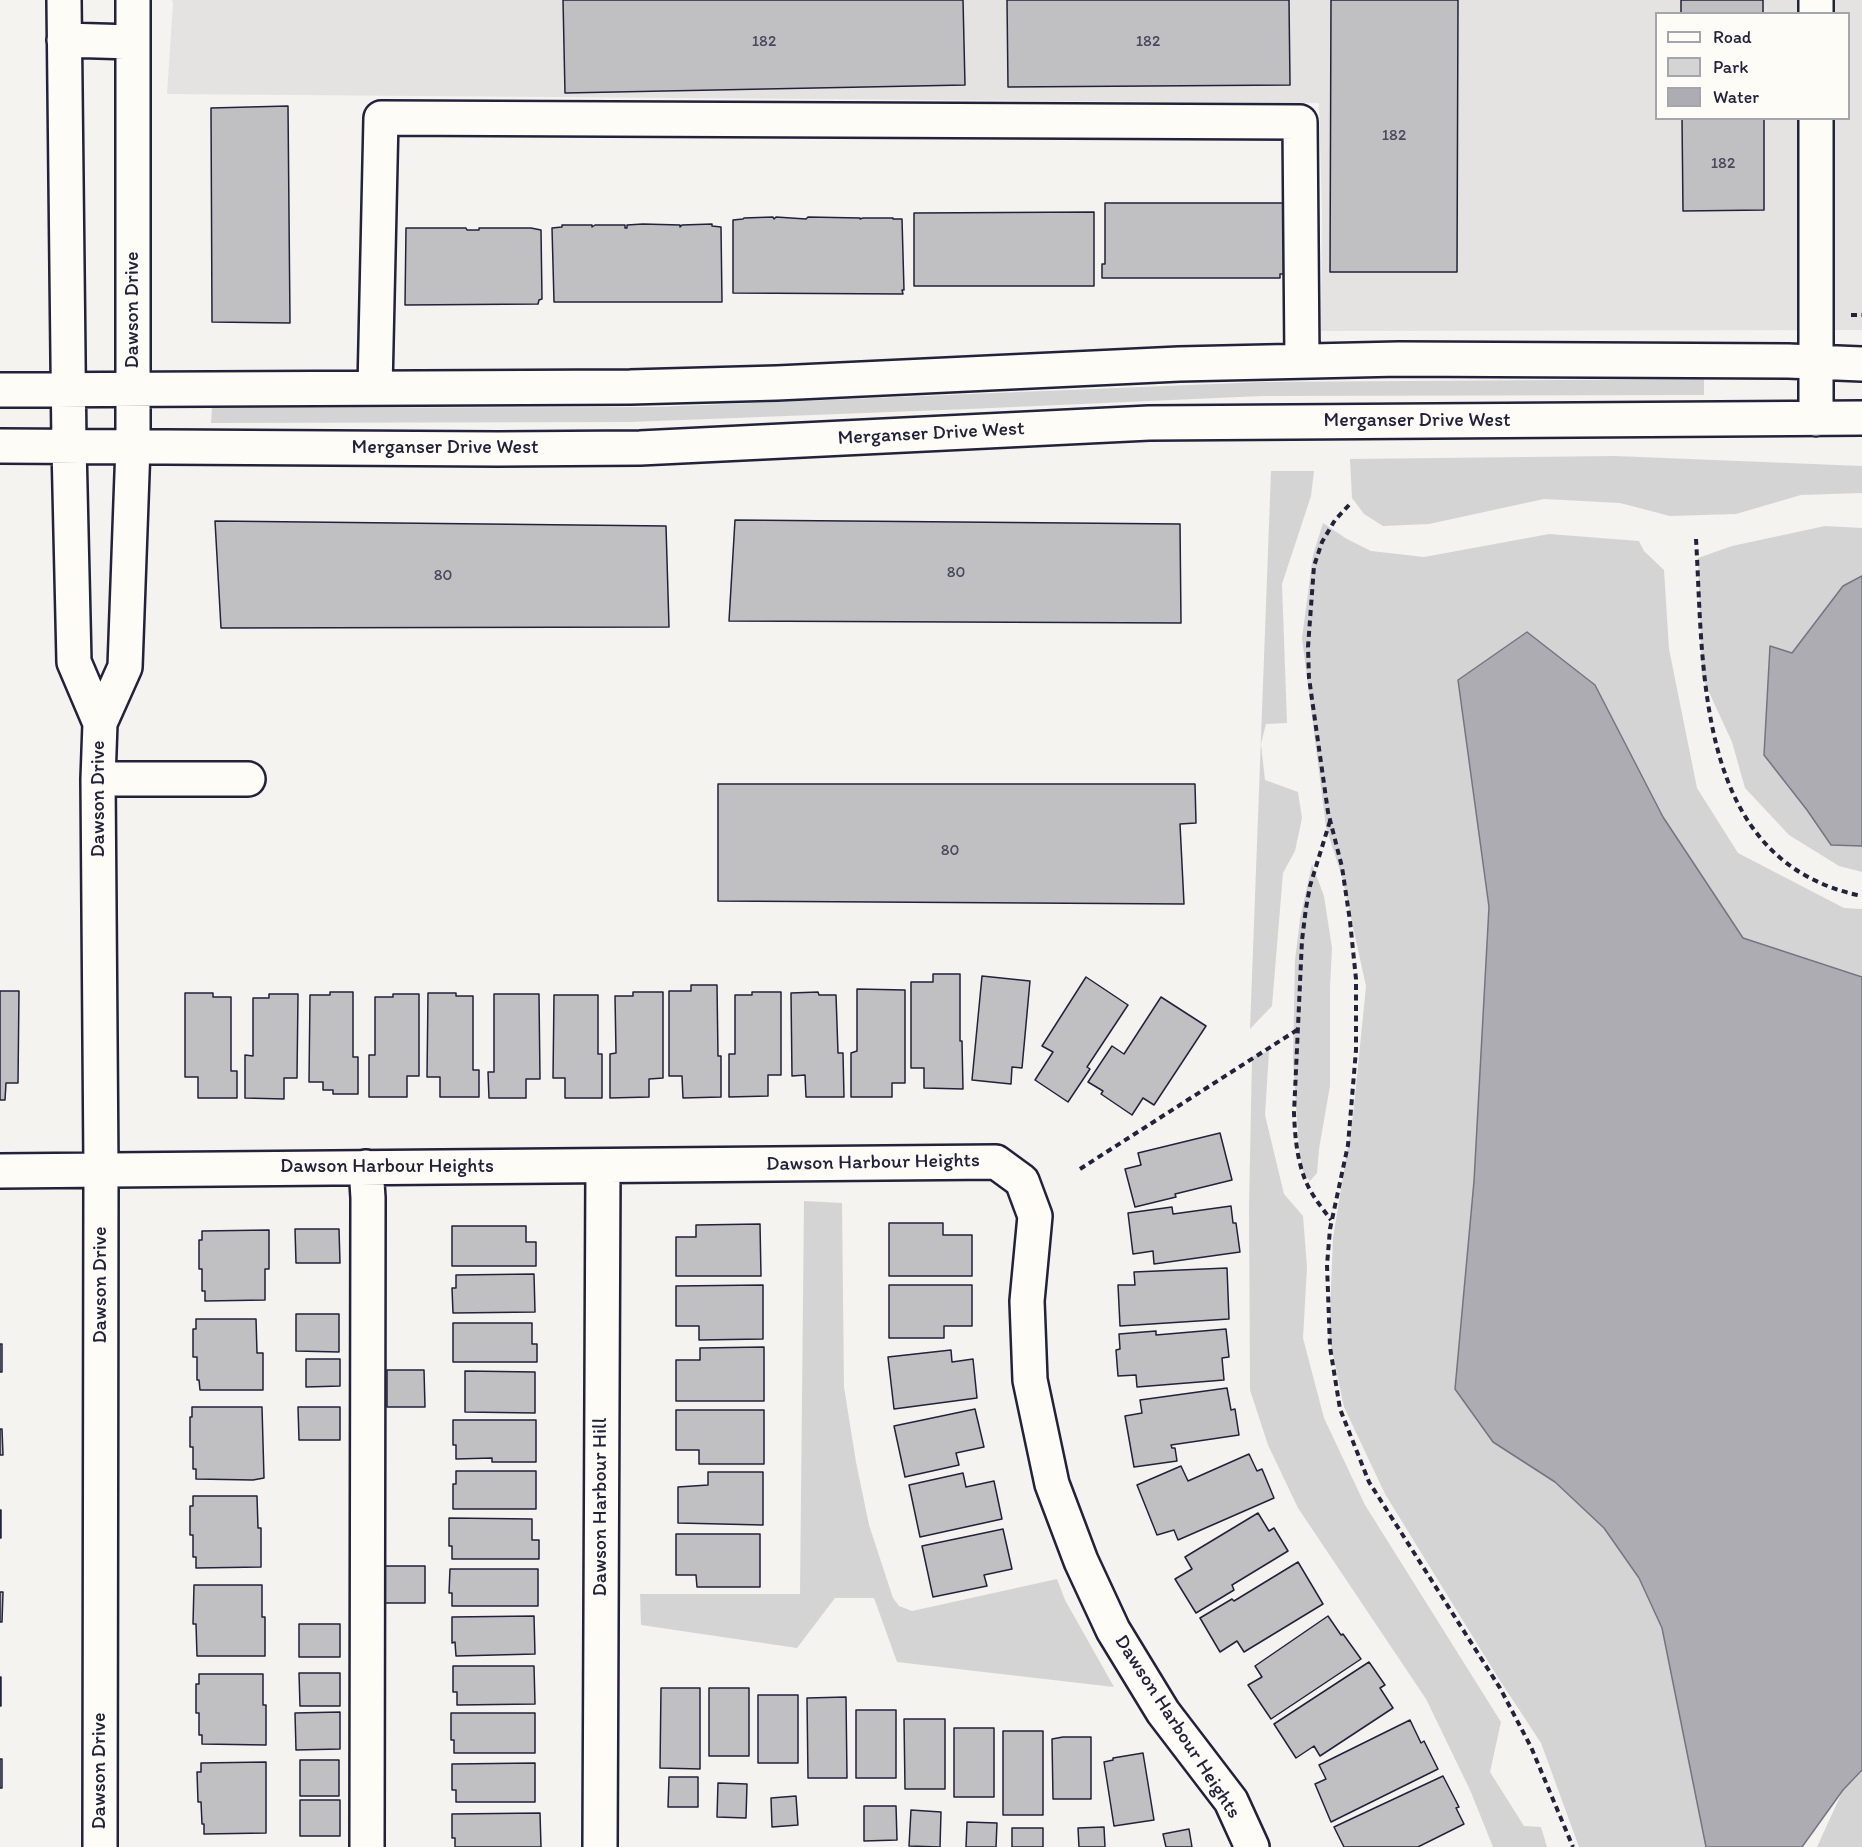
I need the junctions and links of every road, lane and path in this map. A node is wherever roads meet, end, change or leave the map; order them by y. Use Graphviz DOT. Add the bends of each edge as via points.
graph roads {
  1 [pos="64,0"];
  2 [pos="134,0"];
  3 [pos="64,40"];
  4 [pos="133,42"];
  5 [pos="1816,120"];
  6 [pos="1847,315"];
  7 [pos="1862,315"];
  8 [pos="1302,361"];
  9 [pos="1814,362"];
  10 [pos="1862,364"];
  11 [pos="133,388"];
  12 [pos="375,388"];
  13 [pos="0,390"];
  14 [pos="69,390"];
  15 [pos="1862,418"];
  16 [pos="1816,419"];
  17 [pos="0,446"];
  18 [pos="69,446"];
  19 [pos="133,446"];
  20 [pos="1349,505"];
  21 [pos="1696,539"];
  22 [pos="100,723"];
  23 [pos="98,779"];
  24 [pos="248,779"];
  25 [pos="1330,821"];
  26 [pos="1862,896"];
  27 [pos="1297,1030"];
  28 [pos="603,1166"];
  29 [pos="366,1167"];
  30 [pos="101,1169"];
  31 [pos="1080,1169"];
  32 [pos="0,1171"];
  33 [pos="1332,1221"];
  34 [pos="608,1846"];
  35 [pos="100,1847"];
  36 [pos="368,1847"];
  37 [pos="1252,1847"];
  38 [pos="1573,1847"];
  1 -- 3 [label="street, Dawson Drive"];
  2 -- 4 [label="street, Dawson Drive"];
  3 -- 4 [label="street"];
  3 -- 14 [label="street, Dawson Drive"];
  4 -- 11 [label="street, Dawson Drive"];
  5 -- 9 [label="street"];
  6 -- 7 [label="path"];
  8 -- 9 [label="street"];
  8 -- 12 [label="street" via="709,385"];
  8 -- 12 [label="street" via="1300,122 381,118"];
  9 -- 10 [label="street"];
  9 -- 16 [label="street"];
  11 -- 12 [label="street"];
  11 -- 14 [label="street"];
  11 -- 19 [label="street, Dawson Drive"];
  13 -- 14 [label="street"];
  14 -- 18 [label="street, Dawson Drive"];
  15 -- 16 [label="street, Merganser Drive West"];
  16 -- 19 [label="street, Merganser Drive West" via="1149,423 640,447"];
  17 -- 18 [label="street, Merganser Drive West"];
  18 -- 19 [label="street, Merganser Drive West"];
  18 -- 22 [label="street, Dawson Drive" via="74,662"];
  19 -- 22 [label="street, Dawson Drive" via="124,667"];
  20 -- 25 [label="path" via="1322,542 1314,566 1308,636"];
  21 -- 26 [label="path" via="1706,697 1722,764 1737,805 1758,838 1782,859 1810,879"];
  22 -- 23 [label="street, Dawson Drive"];
  23 -- 24 [label="street"];
  23 -- 30 [label="street, Dawson Drive"];
  25 -- 27 [label="path" via="1306,908"];
  25 -- 33 [label="path" via="1350,921 1357,1015 1348,1145"];
  27 -- 31 [label="path"];
  27 -- 33 [label="path" via="1294,1096 1301,1168"];
  28 -- 29 [label="street, Dawson Harbour Heights"];
  28 -- 34 [label="street, Dawson Harbour Hill"];
  28 -- 37 [label="street, Dawson Harbour Heights" via="969,1161 996,1162 1022,1181 1035,1216 1027,1301 1030,1380 1052,1484 1113,1630 1163,1712 1231,1801"];
  29 -- 30 [label="street, Dawson Harbour Heights"];
  29 -- 36 [label="street"];
  30 -- 32 [label="street, Dawson Harbour Heights"];
  30 -- 35 [label="street, Dawson Drive"];
  33 -- 38 [label="path" via="1327,1265 1330,1347 1340,1409 1355,1450 1369,1482 1500,1688 1531,1747"];
}
